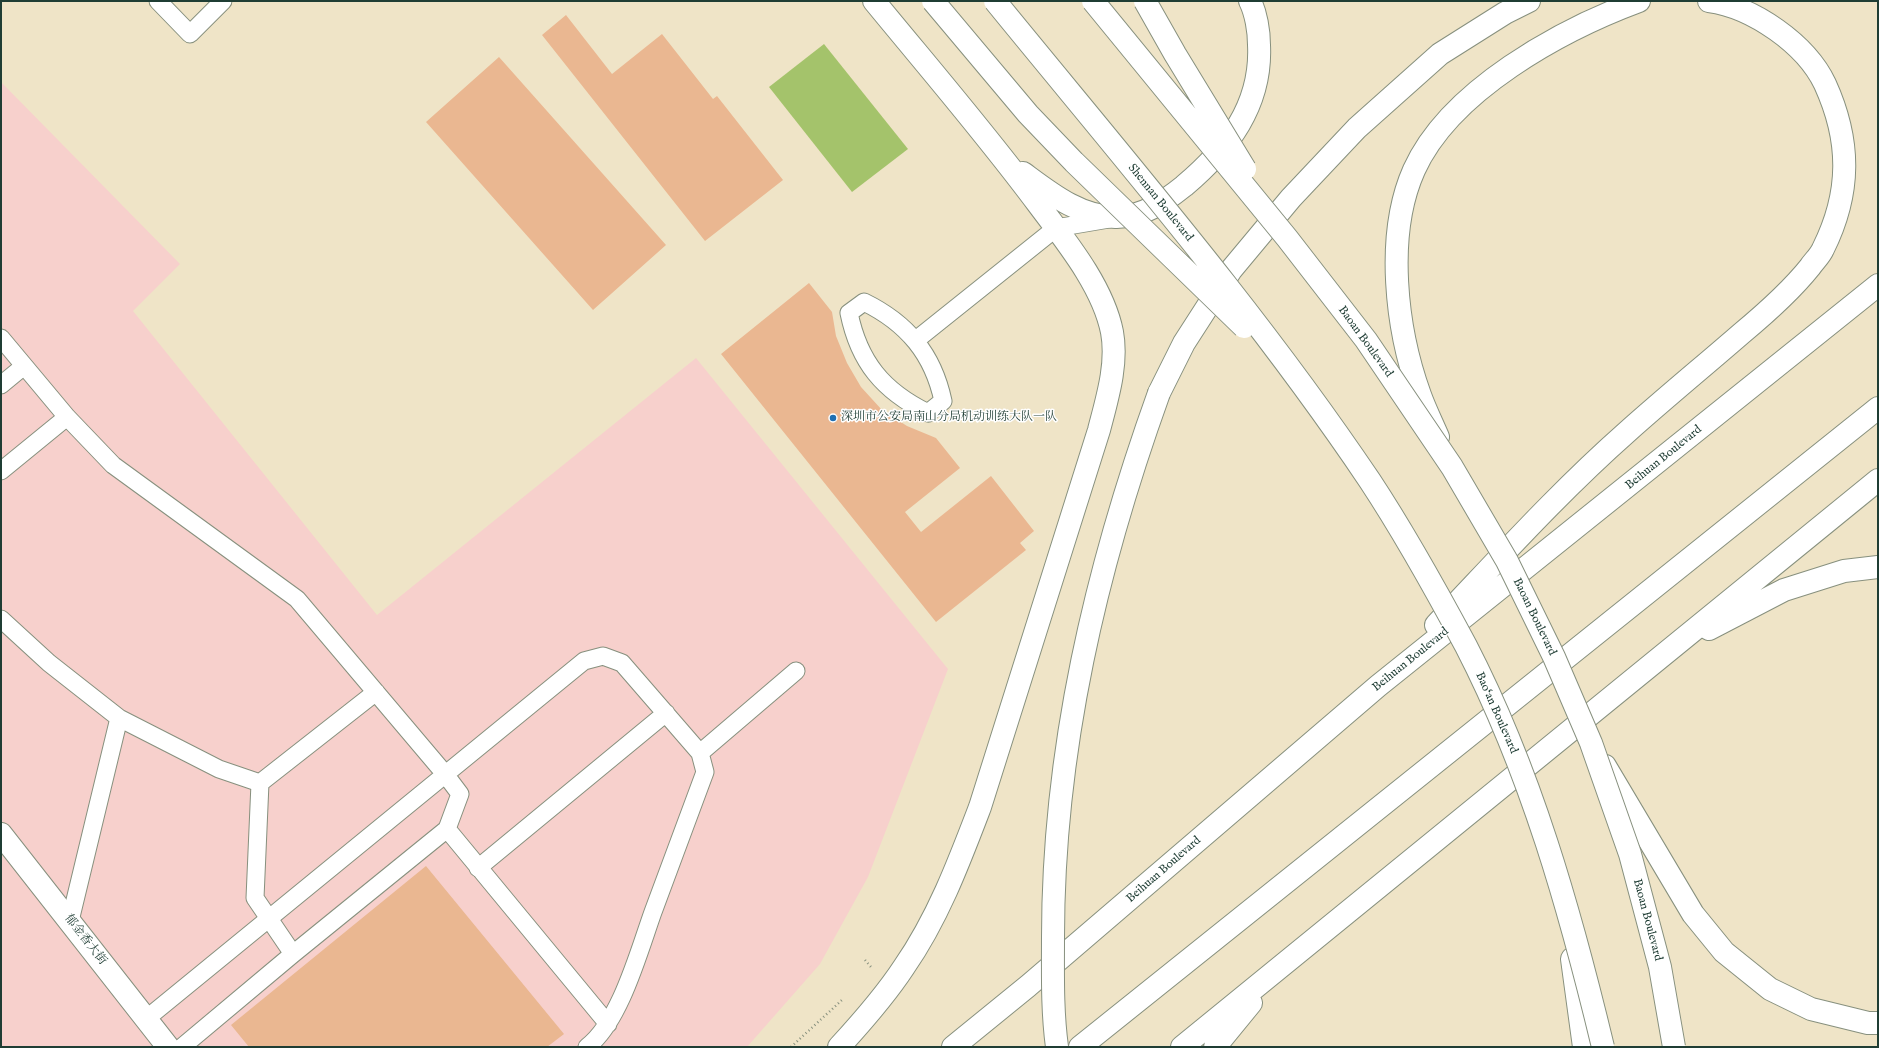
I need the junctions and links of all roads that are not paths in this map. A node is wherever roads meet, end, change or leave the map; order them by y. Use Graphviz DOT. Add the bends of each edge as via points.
graph roads {
  1 [pos="158,1"];
  2 [pos="223,1"];
  3 [pos="874,1"];
  4 [pos="933,1"];
  5 [pos="995,1"];
  6 [pos="1093,1"];
  7 [pos="1145,1"];
  8 [pos="1250,1"];
  9 [pos="1529,1"];
  10 [pos="1640,1"];
  11 [pos="1709,1"];
  12 [pos="1005,161"];
  13 [pos="1117,217"];
  14 [pos="1056,228"];
  15 [pos="1287,238"];
  16 [pos="1878,285"];
  17 [pos="1,338"];
  18 [pos="916,340"];
  19 [pos="24,366"];
  20 [pos="1,385"];
  21 [pos="1878,408"];
  22 [pos="1320,409"];
  23 [pos="67,417"];
  24 [pos="1452,467"];
  25 [pos="1,471"];
  26 [pos="1878,480"];
  27 [pos="1878,567"];
  28 [pos="1,619"];
  29 [pos="1666,652"];
  30 [pos="796,672"];
  31 [pos="1378,686"];
  32 [pos="376,692"];
  33 [pos="666,713"];
  34 [pos="119,718"];
  35 [pos="1591,743"];
  36 [pos="700,752"];
  37 [pos="445,774"];
  38 [pos="260,783"];
  39 [pos="447,829"];
  40 [pos="1,834"];
  41 [pos="1554,862"];
  42 [pos="478,868"];
  43 [pos="268,919"];
  44 [pos="70,921"];
  45 [pos="293,954"];
  46 [pos="1283,966"];
  47 [pos="146,1019"];
  48 [pos="1873,1023"];
  49 [pos="608,1024"];
  50 [pos="168,1047"];
  51 [pos="182,1047"];
  52 [pos="587,1047"];
  53 [pos="838,1047"];
  54 [pos="953,1047"];
  55 [pos="1057,1047"];
  56 [pos="1080,1047"];
  57 [pos="1182,1047"];
  58 [pos="1215,1047"];
  59 [pos="1584,1047"];
  60 [pos="1603,1047"];
  61 [pos="1674,1047"];
  1 -- 2 [label="lane" via="190,34"];
  3 -- 12 [label="main road"];
  4 -- 22 [label="main road, bridge" via="1028,114 1246,330"];
  5 -- 22 [label="main road, Shennan Boulevard, bridge" via="1191,241"];
  6 -- 15 [label="main road, bridge"];
  7 -- 15 [label="main road, bridge"];
  8 -- 13 [label="main road" via="1259,35 1260,64 1255,91 1236,129 1215,156 1172,195 1138,214"];
  9 -- 55 [label="main road, bridge" via="1505,12 1440,54 1357,128 1291,198 1231,270 1184,343 1159,394 1119,511 1091,616 1075,694 1060,794 1053,902 1053,1022"];
  10 -- 24 [label="main road, bridge" via="1606,13 1571,30 1490,82 1459,108 1434,136 1415,169 1403,201 1398,238 1398,292 1405,344 1420,395"];
  11 -- 31 [label="main road" via="1720,2 1761,19 1793,42 1819,71 1835,105 1844,143 1845,180 1837,217 1822,252 1797,283 1767,312 1630,429 1567,487"];
  12 -- 13 [label="main road" via="1060,200 1100,216"];
  12 -- 14 [label="main road"];
  13 -- 14 [label="lane"];
  14 -- 18 [label="lane"];
  14 -- 53 [label="main road" via="1089,276 1103,304 1112,332 1113,361 1099,430 980,807 958,866 932,920 905,966 871,1012"];
  15 -- 24 [label="main road, Baoan Boulevard, bridge" via="1366,340"];
  16 -- 31 [label="main road, Beihuan Boulevard"];
  17 -- 19 [label="lane"];
  18 -- 18 [label="lane" via="900,324 864,302 849,313 862,354 875,373 890,390 928,413 943,401 939,380"];
  19 -- 20 [label="lane"];
  19 -- 23 [label="lane"];
  21 -- 56 [label="main road"];
  22 -- 41 [label="main road, Bao‘an Boulevard, bridge" via="1416,554 1467,649 1511,745"];
  23 -- 25 [label="lane"];
  23 -- 32 [label="lane" via="113,465 298,599"];
  24 -- 35 [label="main road, Baoan Boulevard, bridge" via="1506,561 1554,657"];
  26 -- 29 [label="main road"];
  27 -- 29 [label="main road" via="1844,571 1784,590"];
  28 -- 34 [label="lane" via="49,663"];
  29 -- 46 [label="main road"];
  30 -- 36 [label="lane"];
  31 -- 54 [label="main road, Beihuan Boulevard" via="1028,986"];
  32 -- 37 [label="lane"];
  32 -- 38 [label="lane"];
  33 -- 36 [label="lane"];
  33 -- 37 [label="lane" via="622,663 603,656 584,661"];
  33 -- 42 [label="lane"];
  34 -- 38 [label="lane" via="220,769"];
  34 -- 44 [label="lane"];
  35 -- 48 [label="main road, bridge" via="1693,914 1724,952 1770,989 1811,1010"];
  35 -- 61 [label="main road, Baoan Boulevard, bridge" via="1630,854 1660,967"];
  36 -- 49 [label="lane" via="705,772 626,985"];
  37 -- 39 [label="lane" via="460,794"];
  37 -- 43 [label="lane"];
  38 -- 43 [label="lane" via="255,898"];
  39 -- 42 [label="lane"];
  39 -- 45 [label="lane"];
  40 -- 44 [label="main road, 郁金香大街"];
  41 -- 59 [label="main road, bridge" via="1576,982"];
  41 -- 60 [label="main road, Bao‘an Boulevard, bridge"];
  42 -- 49 [label="lane"];
  43 -- 45 [label="lane"];
  43 -- 47 [label="lane"];
  44 -- 47 [label="main road, 郁金香大街"];
  45 -- 51 [label="lane"];
  46 -- 57 [label="main road"];
  46 -- 58 [label="main road"];
  47 -- 50 [label="main road, 郁金香大街"];
  49 -- 52 [label="lane"];
}
